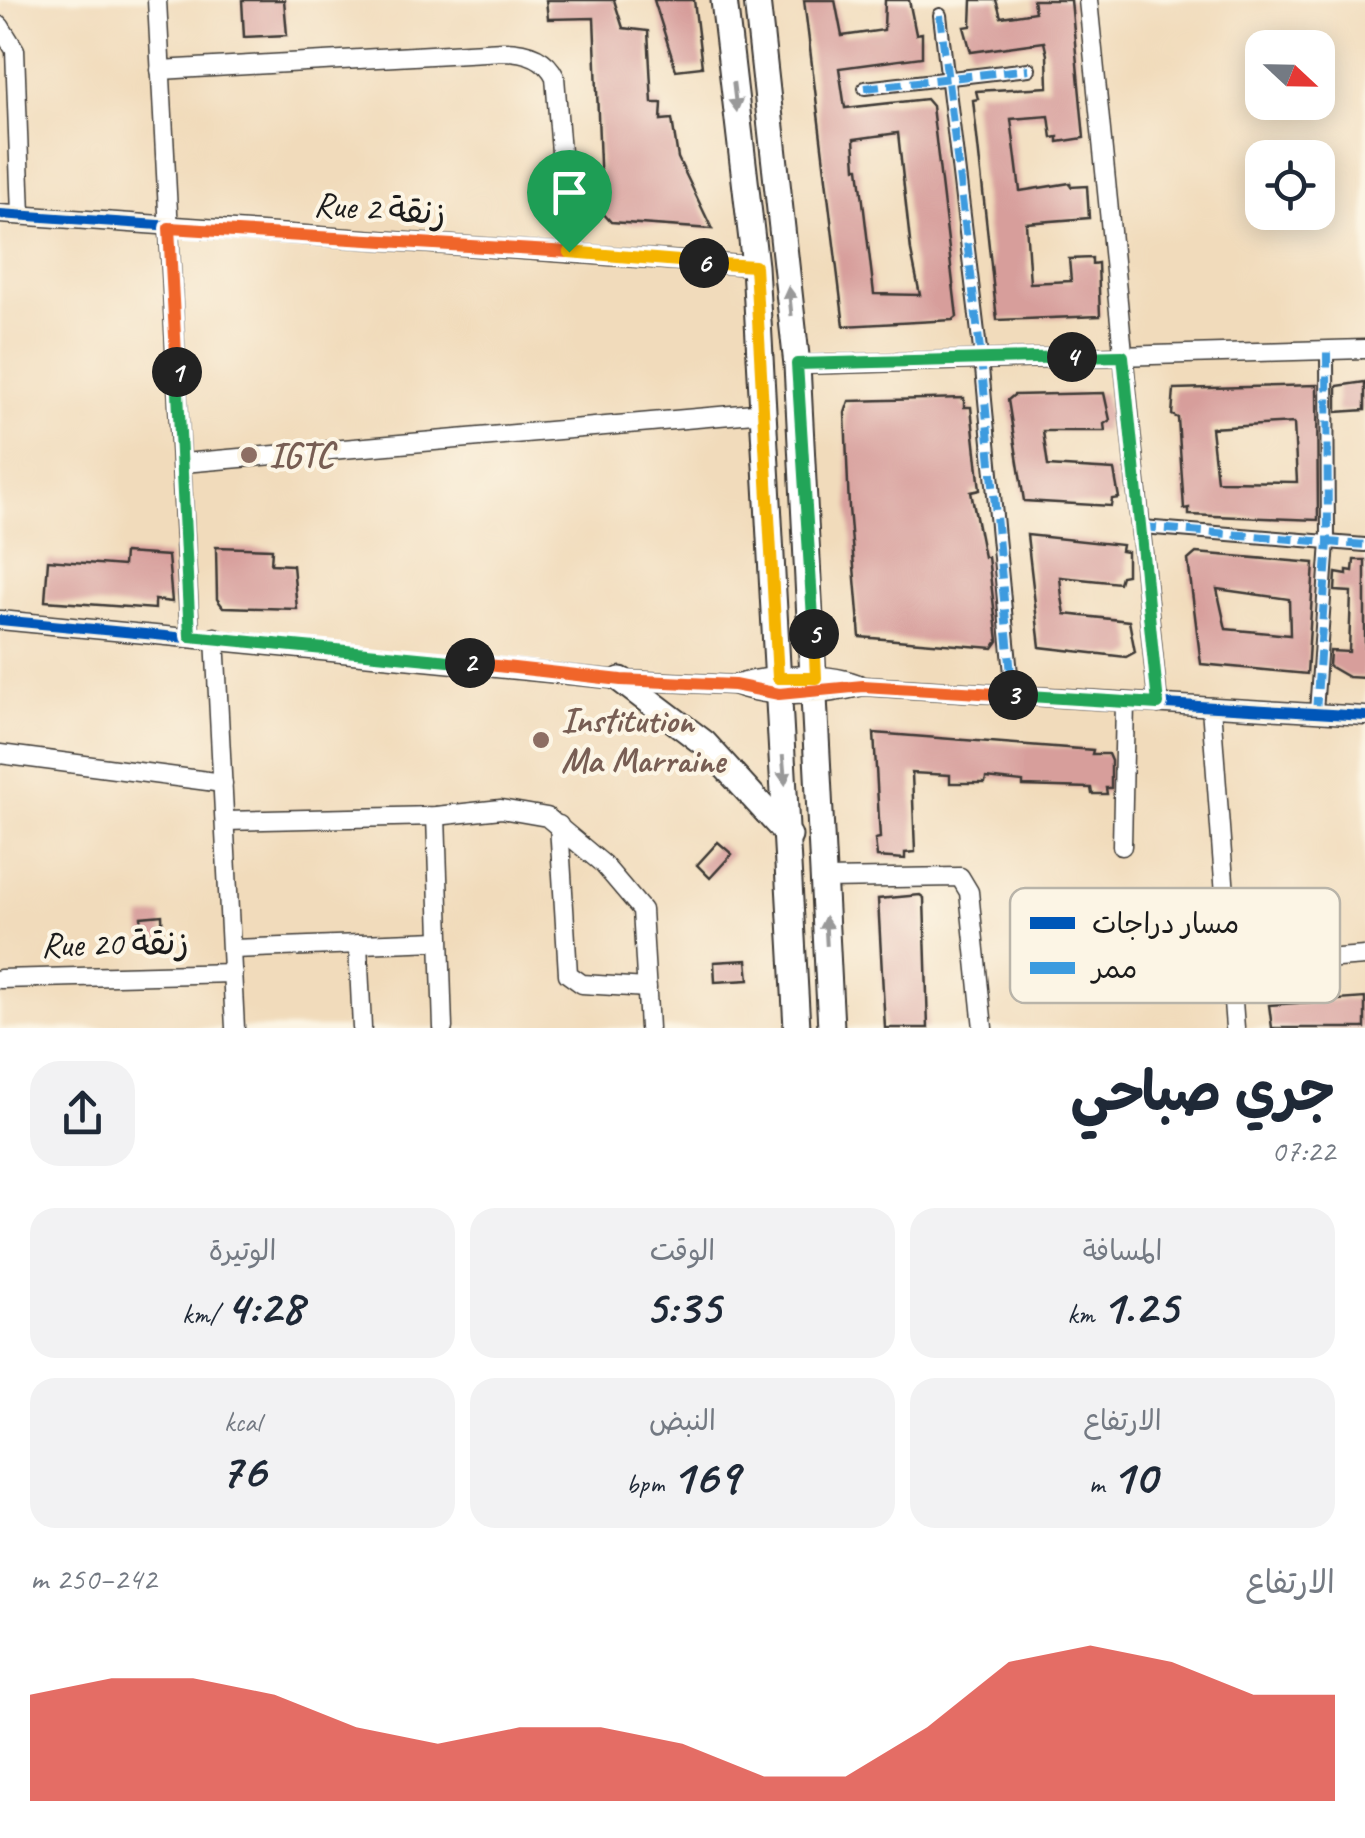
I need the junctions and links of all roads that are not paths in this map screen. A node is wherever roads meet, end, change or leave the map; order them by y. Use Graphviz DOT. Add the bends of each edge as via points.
graph roads {
  1 [pos="156,0"];
  2 [pos="724,0"];
  3 [pos="757,0"];
  4 [pos="1088,0"];
  5 [pos="940,15"];
  6 [pos="0,26"];
  7 [pos="1029,69"];
  8 [pos="160,70"];
  9 [pos="948,78"];
  10 [pos="866,88"];
  11 [pos="0,214"];
  12 [pos="21,215"];
  13 [pos="169,228"];
  14 [pos="569,252"];
  15 [pos="755,266"];
  16 [pos="1365,349"];
  17 [pos="1327,352"];
  18 [pos="1123,356"];
  19 [pos="981,358"];
  20 [pos="797,364"];
  21 [pos="765,412"];
  22 [pos="183,463"];
  23 [pos="1142,527"];
  24 [pos="1328,542"];
  25 [pos="1365,546"];
  26 [pos="0,620"];
  27 [pos="190,636"];
  28 [pos="215,638"];
  29 [pos="621,680"];
  30 [pos="816,685"];
  31 [pos="778,686"];
  32 [pos="1013,695"];
  33 [pos="1125,702"];
  34 [pos="1158,704"];
  35 [pos="1211,707"];
  36 [pos="1316,712"];
  37 [pos="1365,716"];
  38 [pos="0,754"];
  39 [pos="223,783"];
  40 [pos="436,816"];
  41 [pos="224,821"];
  42 [pos="558,826"];
  43 [pos="789,836"];
  44 [pos="1122,846"];
  45 [pos="824,880"];
  46 [pos="1223,888"];
  47 [pos="438,941"];
  48 [pos="358,944"];
  49 [pos="232,949"];
  50 [pos="1365,956"];
  51 [pos="1340,958"];
  52 [pos="232,973"];
  53 [pos="0,979"];
  54 [pos="646,988"];
  55 [pos="1233,1003"];
  56 [pos="235,1028"];
  57 [pos="362,1028"];
  58 [pos="443,1028"];
  59 [pos="649,1028"];
  60 [pos="797,1028"];
  61 [pos="830,1028"];
  62 [pos="983,1028"];
  63 [pos="1236,1028"];
  1 -- 8 [label="street"];
  2 -- 15 [label="main road, one-way"];
  20 -- 3 [label="main road, one-way"];
  4 -- 18 [label="street"];
  5 -- 9 [label="street"];
  6 -- 12 [label="street" via="15,50"];
  7 -- 9 [label="street"];
  8 -- 13 [label="street"];
  8 -- 14 [label="street" via="502,51 531,55 555,77"];
  9 -- 10 [label="street"];
  9 -- 19 [label="street"];
  11 -- 12 [label="street, Rue 2 زنقة"];
  12 -- 13 [label="street, Rue 2 زنقة"];
  13 -- 14 [label="street, Rue 2 زنقة"];
  13 -- 22 [label="street"];
  14 -- 15 [label="street, Rue 2 زنقة"];
  15 -- 21 [label="main road"];
  16 -- 17 [label="street"];
  17 -- 18 [label="street"];
  17 -- 24 [label="street"];
  18 -- 19 [label="street"];
  18 -- 23 [label="street"];
  19 -- 20 [label="street"];
  19 -- 32 [label="street"];
  20 -- 30 [label="main road"];
  21 -- 22 [label="street"];
  21 -- 31 [label="main road"];
  22 -- 27 [label="street"];
  23 -- 24 [label="street"];
  23 -- 34 [label="street"];
  24 -- 25 [label="street"];
  24 -- 36 [label="street"];
  26 -- 27 [label="street"];
  27 -- 28 [label="street"];
  28 -- 29 [label="street"];
  28 -- 39 [label="street"];
  29 -- 31 [label="street"];
  29 -- 43 [label="main road" via="704,743"];
  30 -- 31 [label="street"];
  30 -- 32 [label="street" via="850,680"];
  30 -- 45 [label="main road"];
  31 -- 43 [label="main road, one-way"];
  32 -- 33 [label="street"];
  33 -- 34 [label="street"];
  33 -- 44 [label="street"];
  34 -- 35 [label="street"];
  35 -- 36 [label="street"];
  35 -- 46 [label="street"];
  36 -- 37 [label="street"];
  38 -- 39 [label="street"];
  39 -- 41 [label="street"];
  40 -- 41 [label="street"];
  40 -- 42 [label="street" via="528,811"];
  40 -- 47 [label="street"];
  41 -- 49 [label="street"];
  42 -- 54 [label="street" via="642,910"];
  42 -- 54 [label="street" via="568,974 582,984"];
  43 -- 60 [label="main road"];
  61 -- 45 [label="main road, one-way"];
  45 -- 62 [label="street" via="960,877 969,892"];
  47 -- 48 [label="street"];
  47 -- 58 [label="street"];
  48 -- 49 [label="street"];
  48 -- 57 [label="street"];
  49 -- 52 [label="street"];
  50 -- 51 [label="street"];
  52 -- 53 [label="street, Rue 20 زنقة"];
  52 -- 56 [label="street"];
  54 -- 59 [label="street"];
  55 -- 63 [label="street"];
}
